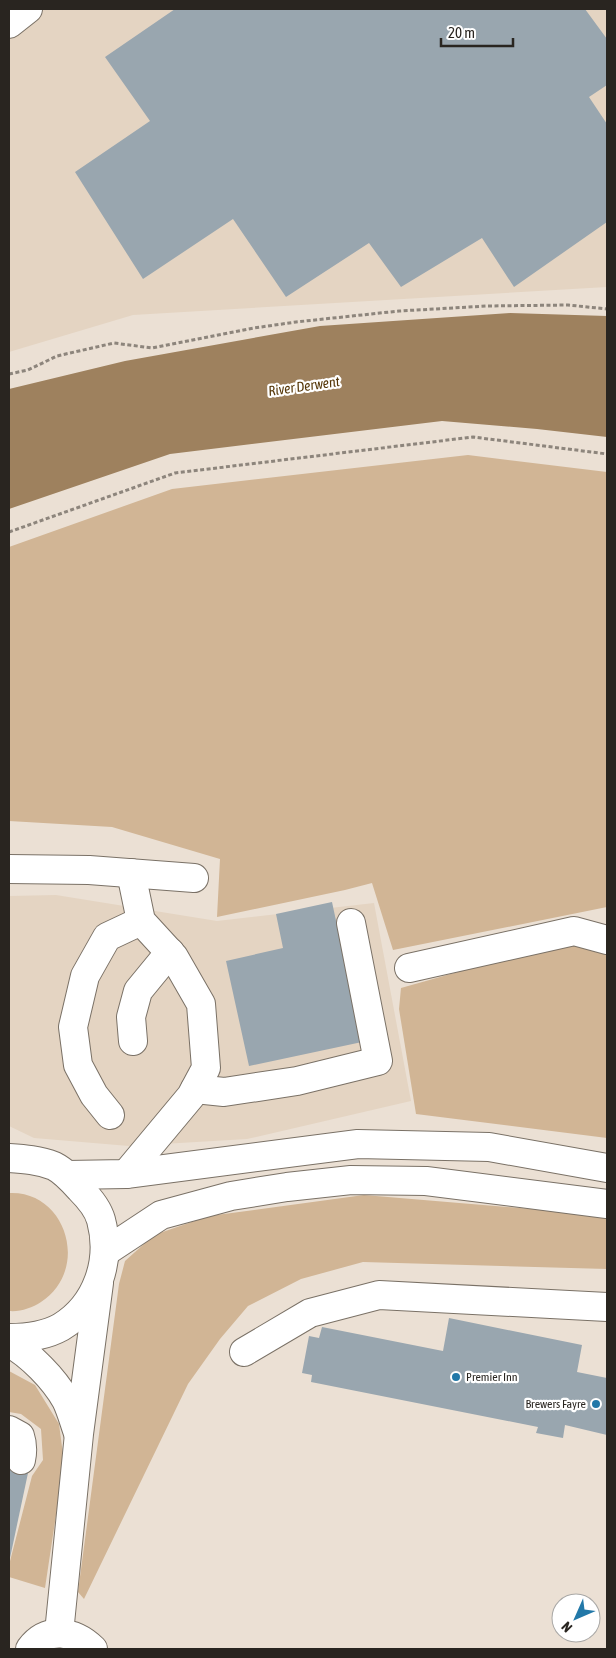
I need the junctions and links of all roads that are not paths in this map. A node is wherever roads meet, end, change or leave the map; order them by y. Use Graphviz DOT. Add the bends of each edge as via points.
graph roads {
  1 [pos="28,9"];
  2 [pos="9,24"];
  3 [pos="9,869"];
  4 [pos="131,873"];
  5 [pos="194,878"];
  6 [pos="141,921"];
  7 [pos="351,924"];
  8 [pos="607,940"];
  9 [pos="170,952"];
  10 [pos="410,968"];
  11 [pos="133,1041"];
  12 [pos="193,1092"];
  13 [pos="110,1115"];
  14 [pos="9,1158"];
  15 [pos="607,1168"];
  16 [pos="126,1174"];
  17 [pos="67,1175"];
  18 [pos="607,1204"];
  19 [pos="105,1252"];
  20 [pos="99,1282"];
  21 [pos="607,1307"];
  22 [pos="9,1338"];
  23 [pos="9,1343"];
  24 [pos="244,1352"];
  25 [pos="9,1430"];
  26 [pos="79,1434"];
  27 [pos="21,1460"];
  28 [pos="60,1633"];
  29 [pos="30,1649"];
  30 [pos="92,1649"];
  1 -- 2 [label="main road"];
  3 -- 4 [label="main road"];
  4 -- 5 [label="main road"];
  4 -- 6 [label="main road"];
  6 -- 9 [label="main road"];
  6 -- 13 [label="main road" via="107,937 85,976 73,1027 78,1065 94,1095"];
  7 -- 12 [label="main road" via="378,1061 297,1081 224,1092"];
  8 -- 10 [label="main road" via="574,931"];
  9 -- 11 [label="main road" via="138,991 131,1017"];
  9 -- 12 [label="main road" via="200,1004 206,1068"];
  12 -- 16 [label="main road"];
  14 -- 17 [label="main road" via="38,1161"];
  15 -- 16 [label="main road" via="489,1148 358,1144"];
  16 -- 17 [label="main road"];
  17 -- 19 [label="main road" via="88,1197 101,1219"];
  18 -- 19 [label="main road" via="426,1181 351,1180 287,1186 231,1196 161,1215"];
  19 -- 20 [label="main road"];
  20 -- 22 [label="main road" via="85,1307 60,1327 31,1338"];
  20 -- 26 [label="main road"];
  21 -- 24 [label="main road" via="379,1294 310,1313"];
  23 -- 26 [label="main road" via="40,1366 66,1400"];
  25 -- 27 [label="main road" via="20,1436 23,1444"];
  26 -- 28 [label="main road"];
  28 -- 29 [label="main road" via="43,1637"];
  28 -- 30 [label="main road" via="72,1634"];
}
